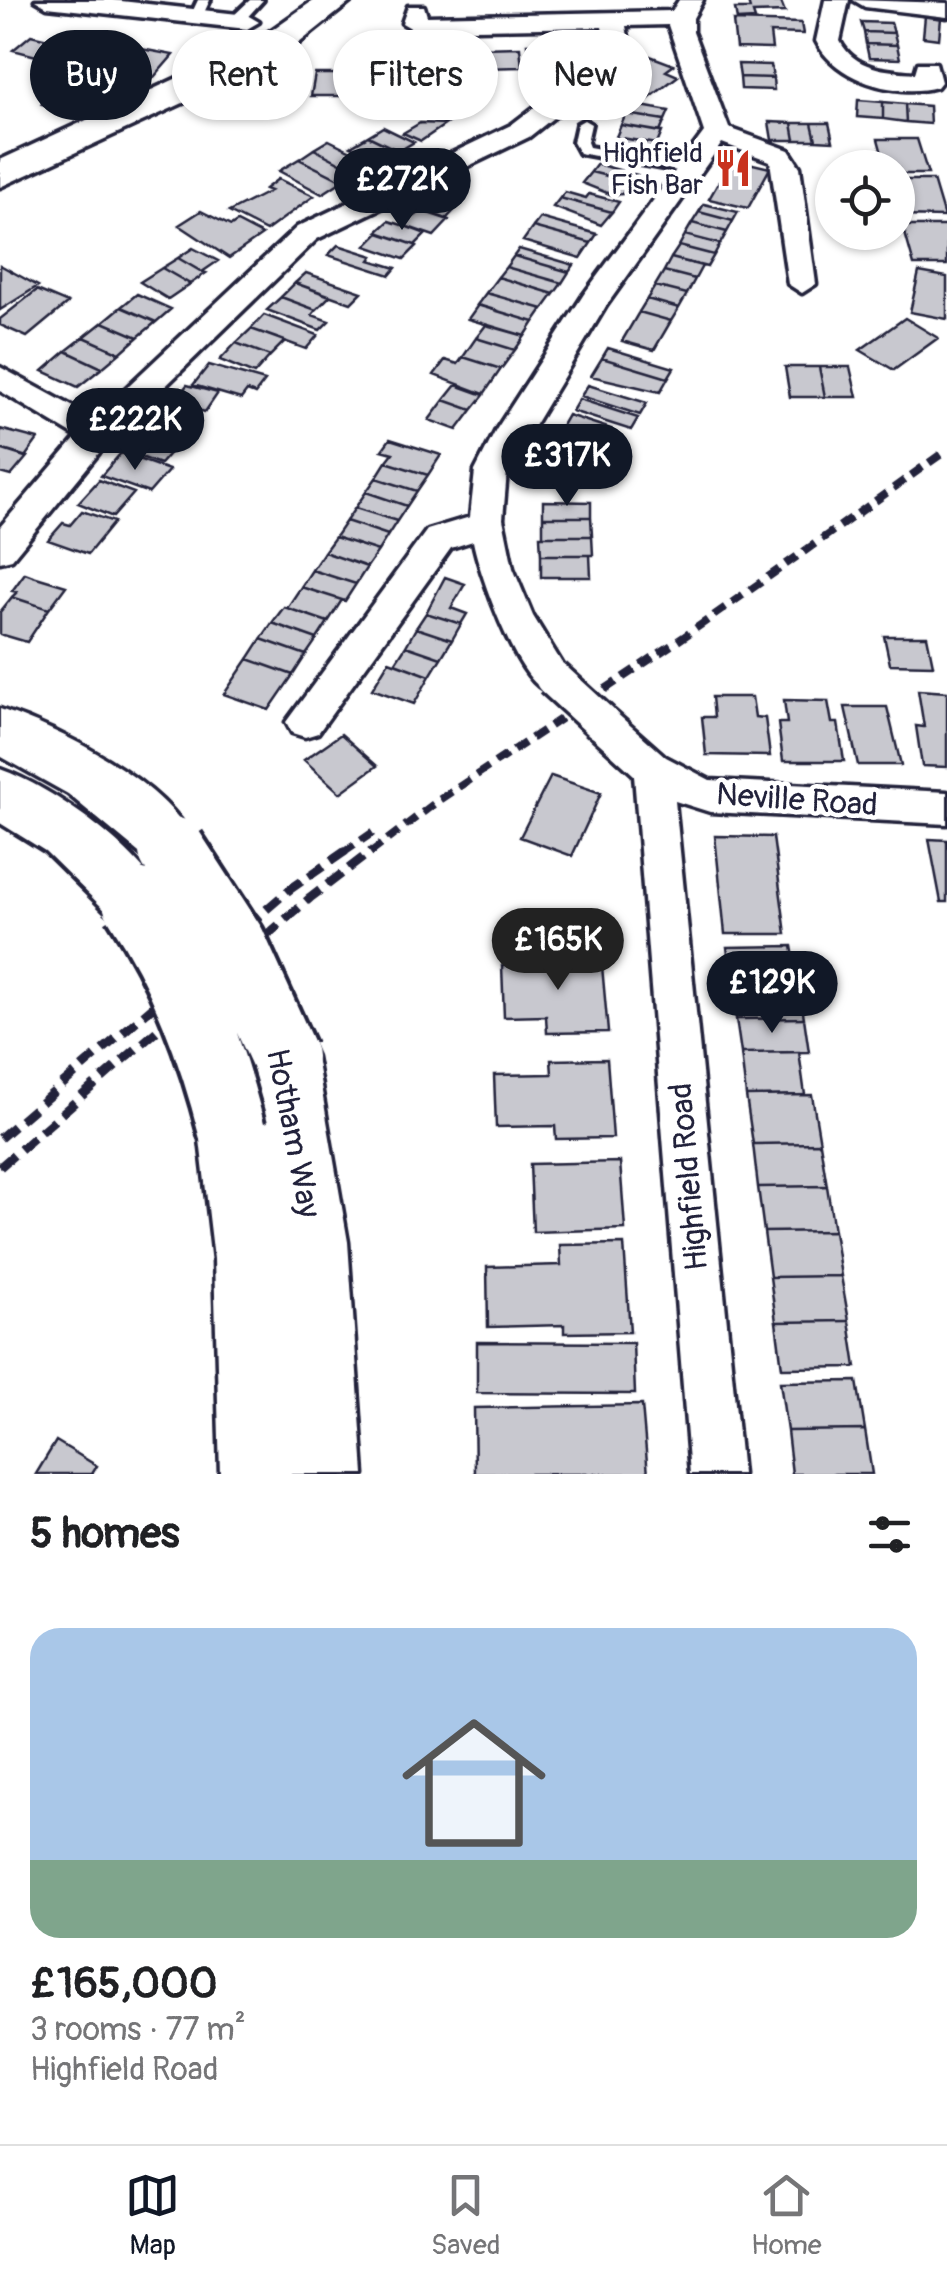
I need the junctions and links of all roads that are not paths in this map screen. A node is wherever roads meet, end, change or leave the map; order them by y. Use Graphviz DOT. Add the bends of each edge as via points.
graph roads {
  1 [pos="47,0"];
  2 [pos="336,0"];
  3 [pos="837,0"];
  4 [pos="865,0"];
  5 [pos="200,8"];
  6 [pos="685,9"];
  7 [pos="947,10"];
  8 [pos="416,11"];
  9 [pos="247,14"];
  10 [pos="613,20"];
  11 [pos="927,68"];
  12 [pos="584,124"];
  13 [pos="717,132"];
  14 [pos="689,169"];
  15 [pos="0,175"];
  16 [pos="802,284"];
  17 [pos="0,376"];
  18 [pos="97,434"];
  19 [pos="488,524"];
  20 [pos="0,550"];
  21 [pos="305,722"];
  22 [pos="0,732"];
  23 [pos="654,768"];
  24 [pos="0,792"];
  25 [pos="947,808"];
  26 [pos="258,1474"];
  27 [pos="326,1474"];
  28 [pos="716,1474"];
  1 -- 5 [label="street"];
  2 -- 15 [label="main road" via="266,51"];
  3 -- 11 [label="street" via="828,41 844,62 868,74 928,82"];
  4 -- 7 [label="street"];
  5 -- 9 [label="street"];
  6 -- 10 [label="street"];
  6 -- 13 [label="street" via="684,44 714,107"];
  8 -- 10 [label="street" via="414,23"];
  10 -- 18 [label="street" via="617,42 607,63 561,103 520,131 308,233"];
  12 -- 14 [label="lane" via="584,150"];
  13 -- 14 [label="street"];
  13 -- 16 [label="street" via="780,156 787,167"];
  14 -- 19 [label="street" via="555,359 500,452 490,473"];
  17 -- 18 [label="street"];
  18 -- 20 [label="street"];
  19 -- 21 [label="street" via="439,538"];
  19 -- 23 [label="street, bridge" via="518,624 553,678"];
  22 -- 27 [label="main road, Hotham Way, bridge" via="124,800 206,894 248,966 284,1057 314,1242"];
  23 -- 25 [label="street, Neville Road" via="710,796"];
  23 -- 28 [label="street, Highfield Road"];
  24 -- 26 [label="main road, Hotham Way, bridge" via="102,865 164,943 208,1035 243,1185"];
}
